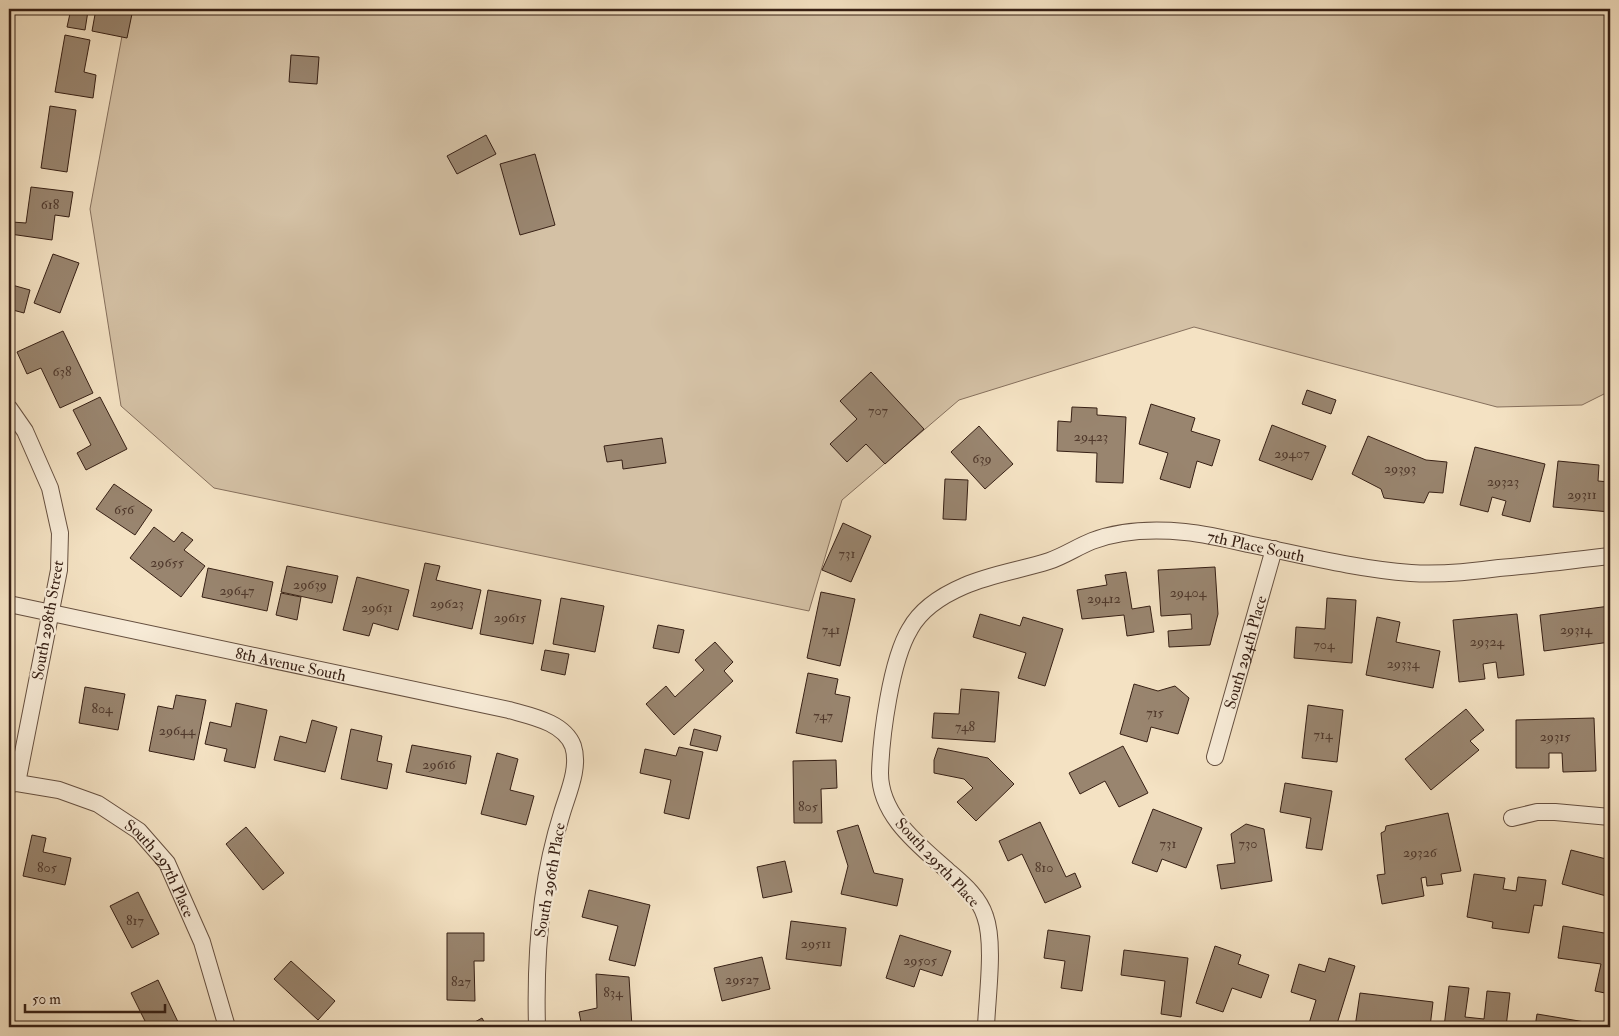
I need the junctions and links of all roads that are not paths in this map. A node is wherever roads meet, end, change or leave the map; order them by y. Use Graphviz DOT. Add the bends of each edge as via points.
graph roads {
  1 [pos="9,408"];
  2 [pos="1274,549"];
  3 [pos="1610,556"];
  4 [pos="9,604"];
  5 [pos="50,612"];
  6 [pos="919,616"];
  7 [pos="567,737"];
  8 [pos="1215,757"];
  9 [pos="13,783"];
  10 [pos="1610,817"];
  11 [pos="1512,818"];
  12 [pos="227,1027"];
  13 [pos="537,1027"];
  14 [pos="986,1027"];
  1 -- 5 [label="street, South 298th Street" via="25,431 50,488 60,533 59,570"];
  2 -- 3 [label="street, 7th Place South" via="1370,568 1432,574"];
  2 -- 6 [label="street, 7th Place South" via="1188,532 1150,530 1112,535 1048,561 966,585 947,594"];
  2 -- 8 [label="street, South 294th Place"];
  4 -- 5 [label="street, 8th Avenue South"];
  5 -- 7 [label="street, 8th Avenue South" via="509,710 549,724"];
  5 -- 9 [label="street, South 298th Street"];
  6 -- 14 [label="street, South 295th Place" via="905,639 895,671 886,717 880,775 882,790 896,819 962,883 983,911 990,950"];
  7 -- 13 [label="street, South 296th Place" via="574,752 574,769 551,854 540,921"];
  9 -- 12 [label="street, South 297th Place" via="59,790 98,804 139,831 167,863 202,942"];
  10 -- 11 [label="street" via="1537,812"];
}
